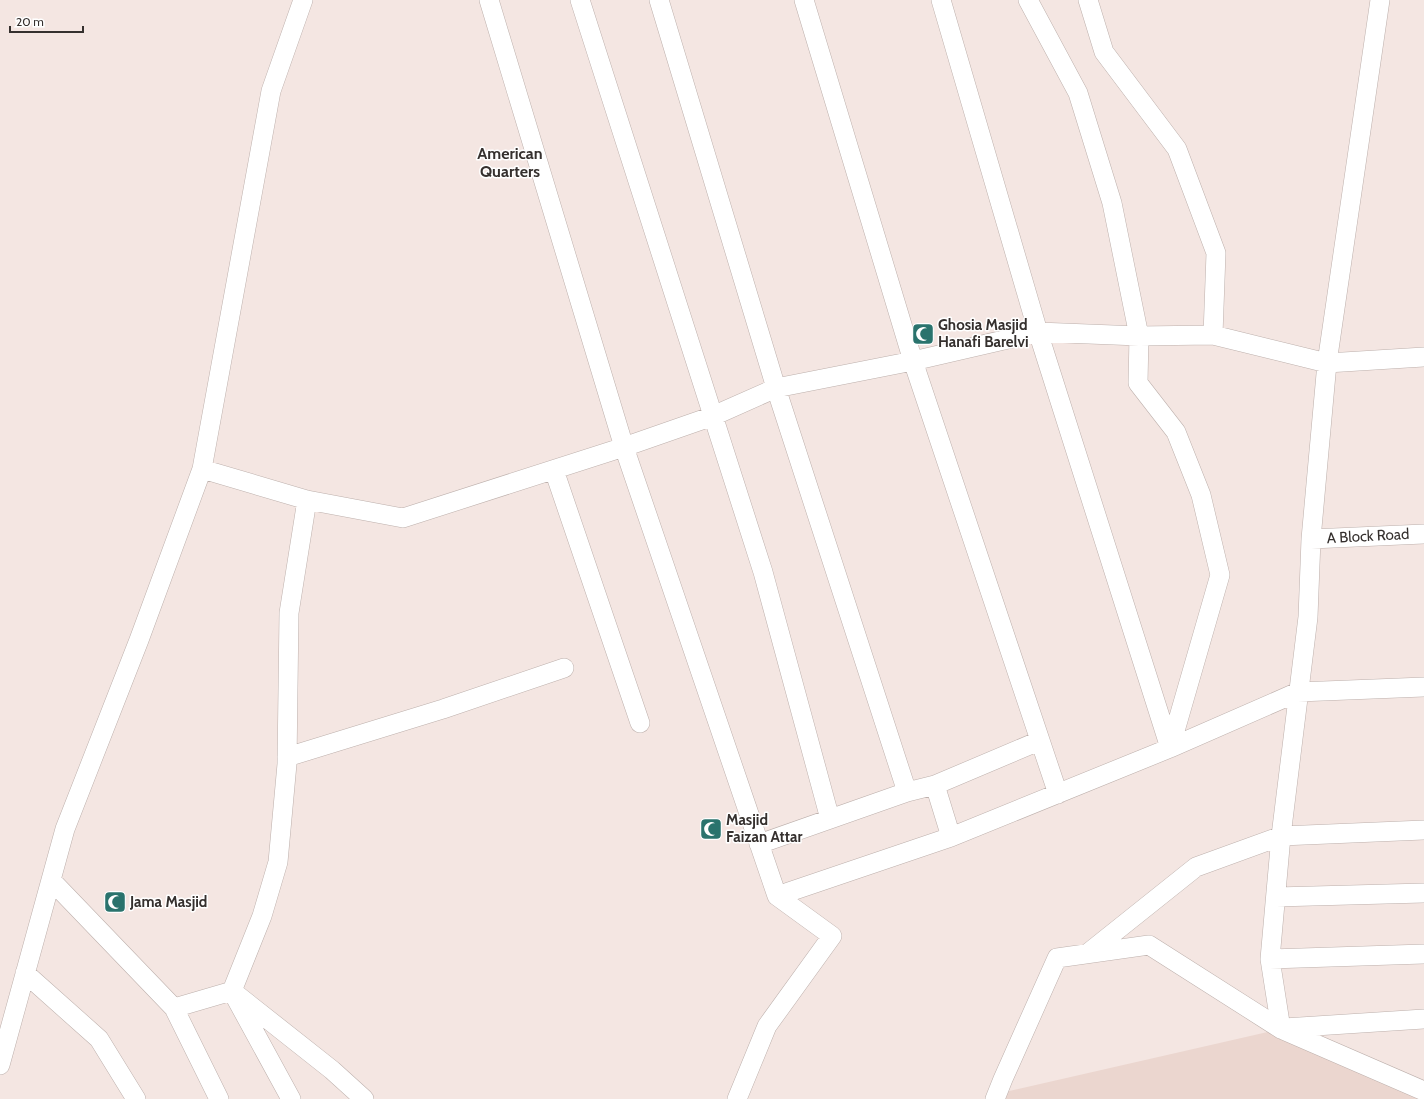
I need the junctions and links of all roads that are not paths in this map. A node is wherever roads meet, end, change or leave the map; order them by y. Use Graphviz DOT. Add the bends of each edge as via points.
graph roads {
  1 [pos="303,0"];
  2 [pos="489,0"];
  3 [pos="580,0"];
  4 [pos="659,0"];
  5 [pos="804,0"];
  6 [pos="941,0"];
  7 [pos="1028,0"];
  8 [pos="1088,0"];
  9 [pos="1380,0"];
  10 [pos="1038,332"];
  11 [pos="1213,335"];
  12 [pos="1138,336"];
  13 [pos="1424,357"];
  14 [pos="913,361"];
  15 [pos="1327,363"];
  16 [pos="776,388"];
  17 [pos="713,416"];
  18 [pos="624,447"];
  19 [pos="202,469"];
  20 [pos="554,470"];
  21 [pos="307,500"];
  22 [pos="1424,534"];
  23 [pos="1311,539"];
  24 [pos="564,668"];
  25 [pos="1424,687"];
  26 [pos="1298,692"];
  27 [pos="640,723"];
  28 [pos="1039,741"];
  29 [pos="1170,748"];
  30 [pos="287,757"];
  31 [pos="935,785"];
  32 [pos="907,792"];
  33 [pos="1058,794"];
  34 [pos="830,819"];
  35 [pos="1424,830"];
  36 [pos="1281,836"];
  37 [pos="951,837"];
  38 [pos="759,844"];
  39 [pos="51,880"];
  40 [pos="1424,893"];
  41 [pos="777,896"];
  42 [pos="1276,897"];
  43 [pos="1086,954"];
  44 [pos="1424,954"];
  45 [pos="1270,959"];
  46 [pos="25,973"];
  47 [pos="232,991"];
  48 [pos="174,1008"];
  49 [pos="1424,1019"];
  50 [pos="1281,1028"];
  51 [pos="0,1065"];
  52 [pos="1424,1091"];
  53 [pos="136,1099"];
  54 [pos="219,1099"];
  55 [pos="291,1099"];
  56 [pos="364,1099"];
  57 [pos="737,1099"];
  58 [pos="995,1099"];
  1 -- 19 [label="street" via="271,90"];
  2 -- 18 [label="street"];
  3 -- 17 [label="street"];
  4 -- 16 [label="street"];
  5 -- 14 [label="street"];
  6 -- 10 [label="street"];
  7 -- 12 [label="street" via="1078,92 1112,203"];
  8 -- 11 [label="street" via="1104,52 1176,149 1216,253"];
  9 -- 15 [label="street"];
  10 -- 12 [label="street"];
  10 -- 14 [label="street"];
  10 -- 29 [label="street"];
  11 -- 12 [label="street"];
  11 -- 15 [label="street"];
  12 -- 29 [label="street" via="1138,383 1176,432 1201,495 1220,575"];
  13 -- 15 [label="street"];
  14 -- 16 [label="street"];
  14 -- 28 [label="street"];
  15 -- 23 [label="street"];
  16 -- 17 [label="street"];
  16 -- 32 [label="street"];
  17 -- 18 [label="street"];
  17 -- 34 [label="street" via="763,572"];
  18 -- 20 [label="street"];
  18 -- 38 [label="street"];
  19 -- 21 [label="street"];
  19 -- 39 [label="street" via="65,828"];
  20 -- 21 [label="street" via="403,518"];
  20 -- 27 [label="street"];
  21 -- 30 [label="street" via="289,613"];
  22 -- 23 [label="street, A Block Road"];
  23 -- 26 [label="street" via="1308,617"];
  24 -- 30 [label="street" via="443,709"];
  25 -- 26 [label="street"];
  26 -- 29 [label="street"];
  26 -- 36 [label="street"];
  28 -- 31 [label="street"];
  28 -- 33 [label="street"];
  29 -- 33 [label="street"];
  30 -- 47 [label="street" via="278,862 262,916"];
  31 -- 32 [label="street"];
  31 -- 37 [label="street"];
  32 -- 34 [label="street"];
  33 -- 37 [label="street"];
  34 -- 38 [label="street"];
  35 -- 36 [label="street"];
  36 -- 42 [label="street"];
  36 -- 43 [label="street" via="1196,867"];
  37 -- 41 [label="street"];
  38 -- 41 [label="street"];
  39 -- 46 [label="street"];
  39 -- 48 [label="street"];
  40 -- 42 [label="street"];
  41 -- 57 [label="street" via="832,936 767,1026"];
  42 -- 45 [label="street"];
  43 -- 50 [label="street" via="1149,945"];
  43 -- 58 [label="street" via="1057,958"];
  44 -- 45 [label="street"];
  45 -- 50 [label="street"];
  46 -- 51 [label="street"];
  46 -- 53 [label="street" via="99,1040"];
  47 -- 48 [label="street"];
  47 -- 55 [label="street"];
  47 -- 56 [label="street" via="332,1070"];
  48 -- 54 [label="street"];
  49 -- 50 [label="street"];
  50 -- 52 [label="street"];
}
